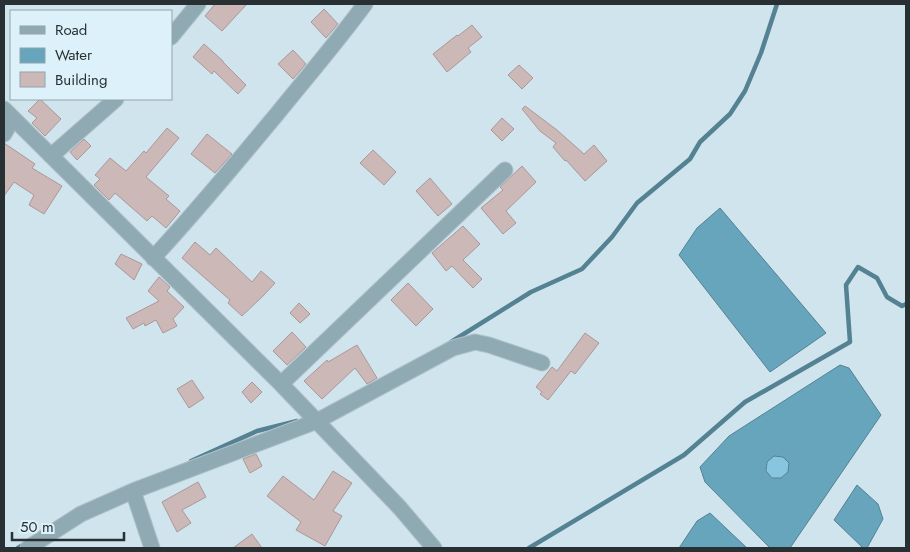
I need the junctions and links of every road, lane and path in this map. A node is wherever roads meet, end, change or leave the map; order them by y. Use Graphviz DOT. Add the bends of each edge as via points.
graph roads {
  1 [pos="198,4"];
  2 [pos="365,4"];
  3 [pos="172,36"];
  4 [pos="115,100"];
  5 [pos="8,114"];
  6 [pos="4,134"];
  7 [pos="50,156"];
  8 [pos="504,170"];
  9 [pos="153,258"];
  10 [pos="542,362"];
  11 [pos="281,384"];
  12 [pos="317,421"];
  13 [pos="133,491"];
  14 [pos="28,548"];
  15 [pos="152,548"];
  16 [pos="434,548"];
  1 -- 3 [label="street"];
  2 -- 9 [label="street" via="230,172"];
  4 -- 7 [label="street"];
  5 -- 6 [label="street"];
  5 -- 7 [label="street"];
  7 -- 9 [label="street"];
  8 -- 11 [label="street"];
  9 -- 11 [label="street"];
  10 -- 12 [label="street" via="489,345 467,344 453,348"];
  11 -- 12 [label="street"];
  12 -- 13 [label="street"];
  12 -- 16 [label="street"];
  13 -- 14 [label="street" via="81,514"];
  13 -- 15 [label="street"];
}
